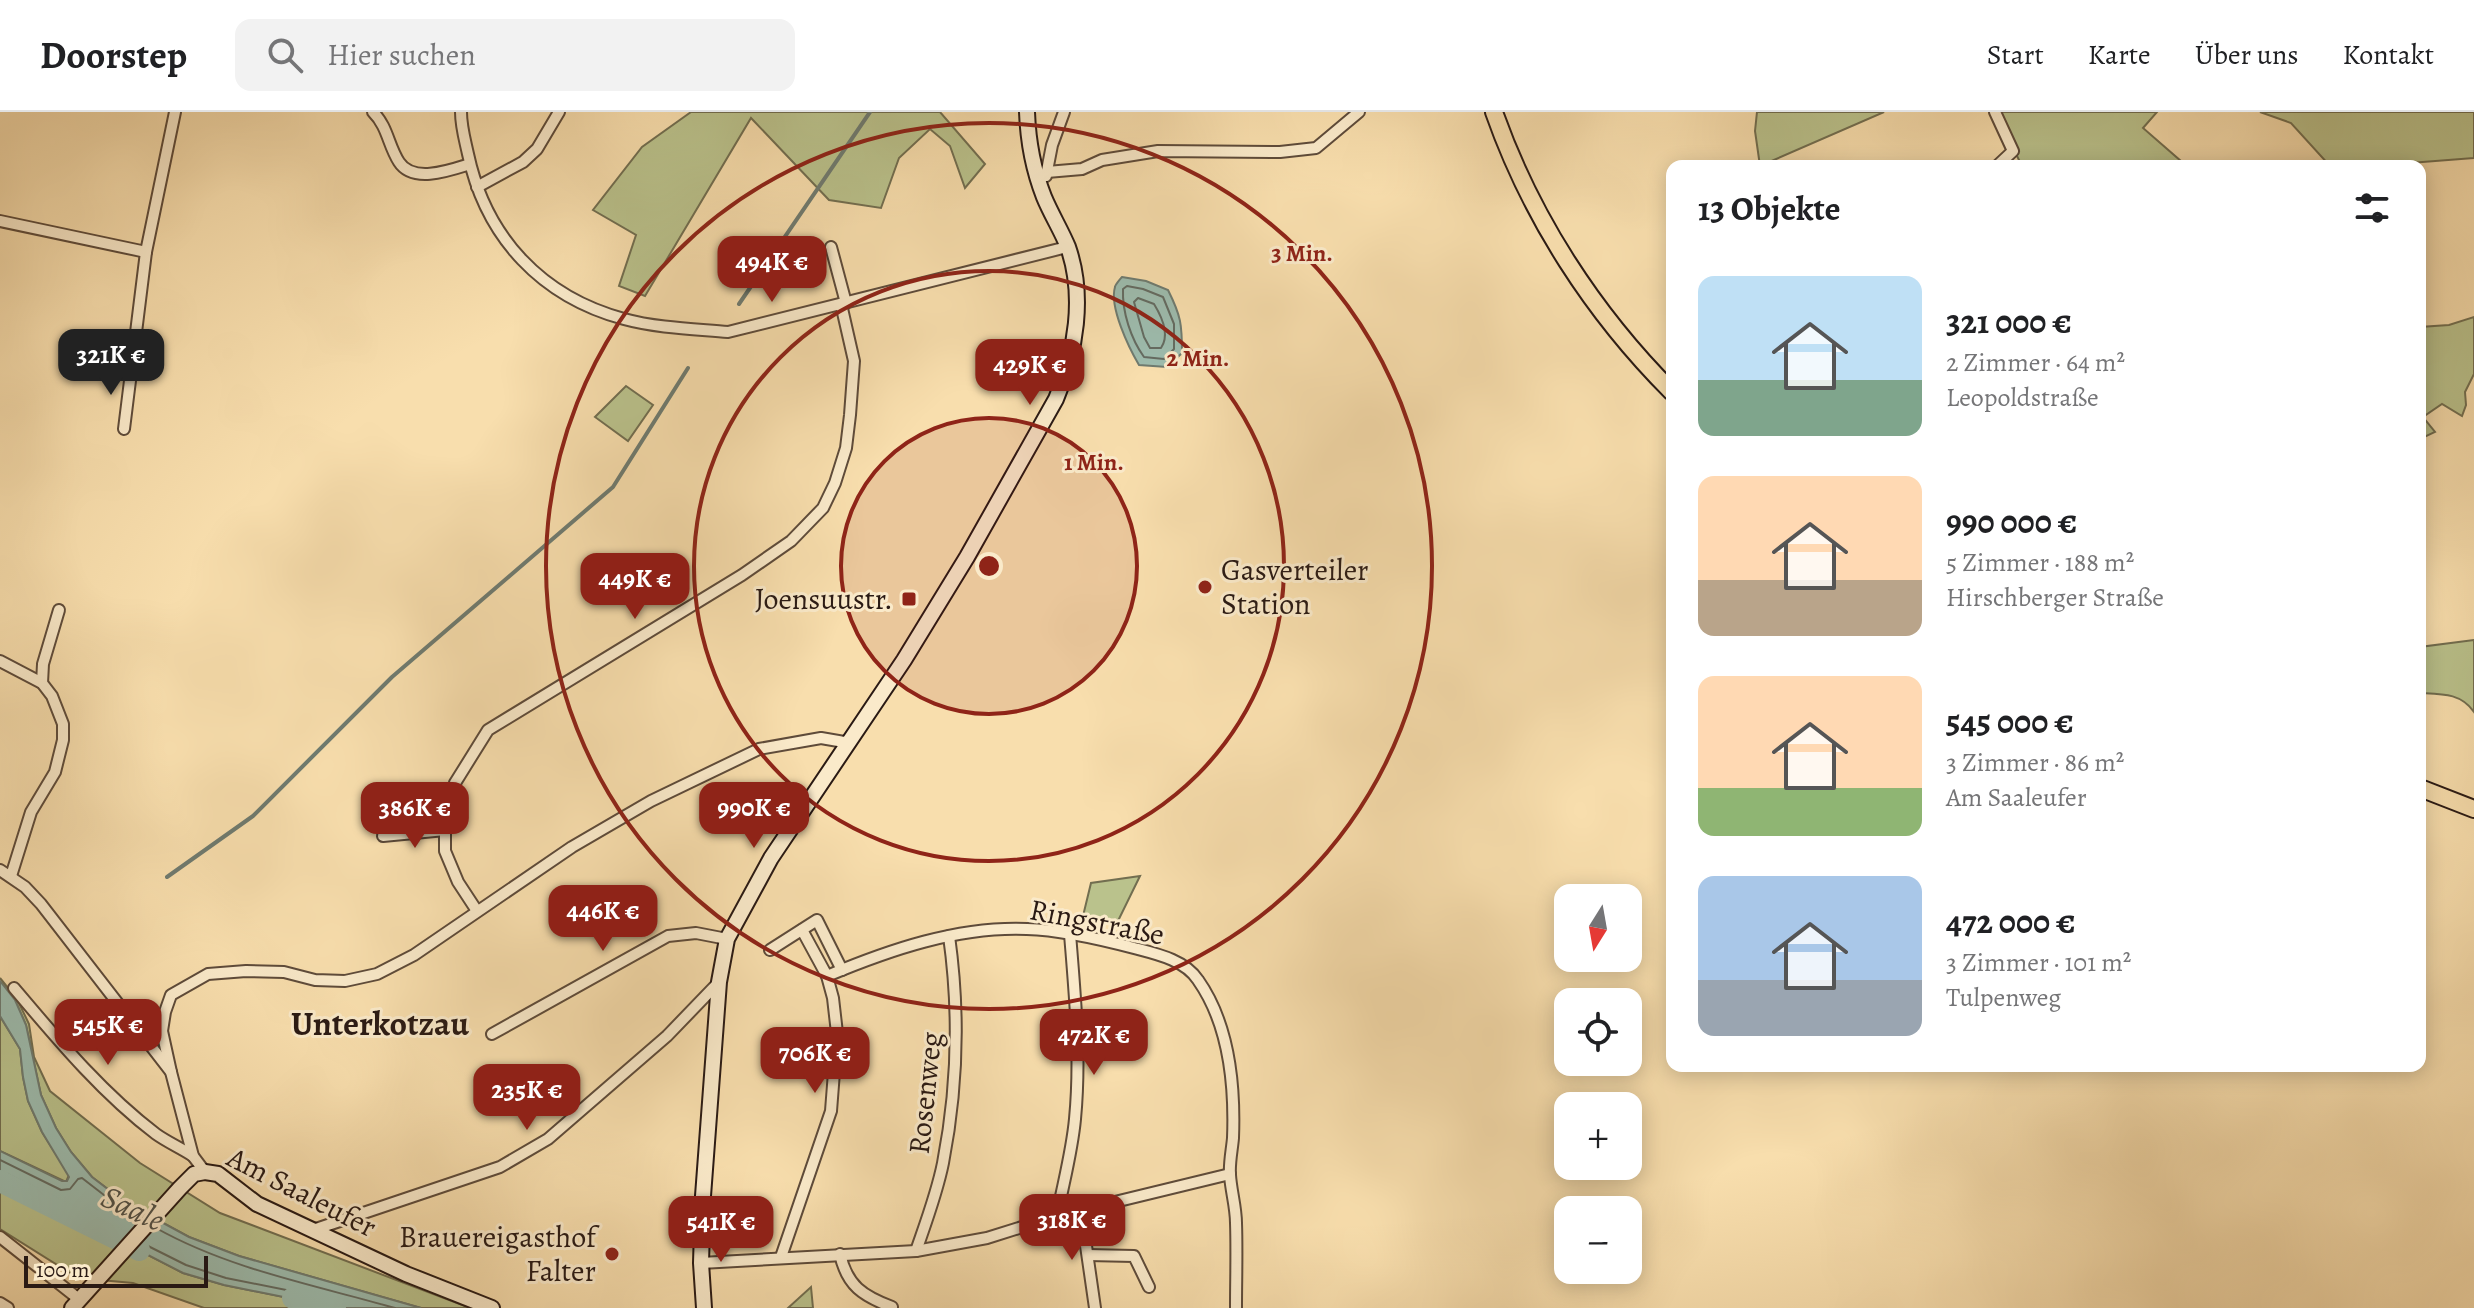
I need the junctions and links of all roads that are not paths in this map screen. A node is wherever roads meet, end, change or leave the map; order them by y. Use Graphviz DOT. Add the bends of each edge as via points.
graph roads {
  1 [pos="175,112"];
  2 [pos="373,112"];
  3 [pos="461,112"];
  4 [pos="559,112"];
  5 [pos="1027,112"];
  6 [pos="1064,112"];
  7 [pos="1359,112"];
  8 [pos="1995,112"];
  9 [pos="1497,119"];
  10 [pos="2003,160"];
  11 [pos="470,164"];
  12 [pos="1047,172"];
  13 [pos="477,187"];
  14 [pos="1043,194"];
  15 [pos="0,221"];
  16 [pos="831,247"];
  17 [pos="1067,247"];
  18 [pos="146,252"];
  19 [pos="843,304"];
  20 [pos="1666,385"];
  21 [pos="124,429"];
  22 [pos="59,610"];
  23 [pos="0,661"];
  24 [pos="42,683"];
  25 [pos="850,743"];
  26 [pos="2426,790"];
  27 [pos="2474,809"];
  28 [pos="445,830"];
  29 [pos="383,836"];
  30 [pos="0,870"];
  31 [pos="11,876"];
  32 [pos="477,911"];
  33 [pos="802,930"];
  34 [pos="1070,934"];
  35 [pos="949,936"];
  36 [pos="727,939"];
  37 [pos="770,950"];
  38 [pos="842,970"];
  39 [pos="827,976"];
  40 [pos="717,985"];
  41 [pos="14,988"];
  42 [pos="492,1034"];
  43 [pos="171,1072"];
  44 [pos="193,1156"];
  45 [pos="205,1172"];
  46 [pos="1230,1174"];
  47 [pos="1081,1211"];
  48 [pos="1057,1216"];
  49 [pos="313,1230"];
  50 [pos="0,1237"];
  51 [pos="916,1251"];
  52 [pos="840,1254"];
  53 [pos="1088,1255"];
  54 [pos="781,1257"];
  55 [pos="701,1263"];
  56 [pos="1149,1287"];
  57 [pos="0,1303"];
  58 [pos="76,1304"];
  59 [pos="892,1307"];
  60 [pos="8,1308"];
  61 [pos="492,1308"];
  62 [pos="704,1308"];
  63 [pos="1095,1308"];
  64 [pos="1236,1308"];
  1 -- 18 [label="street"];
  2 -- 11 [label="street" via="404,168 444,172"];
  3 -- 11 [label="street"];
  4 -- 13 [label="street" via="523,162"];
  5 -- 14 [label="main road" via="1028,143"];
  6 -- 12 [label="street"];
  7 -- 12 [label="street" via="1316,148 1158,151"];
  8 -- 10 [label="street" via="2013,151"];
  9 -- 20 [label="main road" via="1527,191 1579,280"];
  11 -- 13 [label="street"];
  12 -- 14 [label="street"];
  13 -- 19 [label="street" via="493,223 548,285 626,320 728,332"];
  14 -- 17 [label="main road"];
  15 -- 18 [label="street"];
  16 -- 19 [label="street"];
  17 -- 19 [label="street"];
  17 -- 25 [label="main road" via="1075,277 1076,324 1068,372 967,557"];
  18 -- 21 [label="street"];
  19 -- 28 [label="street" via="854,361 850,415 846,448 823,508 791,541 742,575 488,730 455,783"];
  22 -- 24 [label="street"];
  23 -- 24 [label="street"];
  24 -- 31 [label="street" via="59,710 63,740 55,772 31,812"];
  25 -- 32 [label="street" via="821,738 759,749 651,801"];
  25 -- 36 [label="main road" via="771,858"];
  26 -- 27 [label="main road"];
  28 -- 29 [label="street"];
  28 -- 32 [label="street" via="445,851"];
  30 -- 31 [label="street"];
  31 -- 43 [label="street" via="41,904"];
  32 -- 43 [label="street" via="377,974 345,981 284,972 208,974 171,995 162,1031"];
  33 -- 37 [label="street"];
  33 -- 38 [label="street" via="817,920"];
  33 -- 39 [label="street"];
  34 -- 35 [label="street, Ringstraße" via="1027,929"];
  34 -- 46 [label="street, Ringstraße" via="1164,956 1197,978 1225,1042 1232,1090"];
  34 -- 48 [label="street" via="1078,1065 1075,1122"];
  35 -- 38 [label="street, Ringstraße"];
  35 -- 51 [label="street, Rosenweg" via="956,983 955,1073 943,1165"];
  36 -- 40 [label="main road"];
  36 -- 42 [label="street" via="696,933 668,936"];
  38 -- 39 [label="street, Ringstraße"];
  39 -- 54 [label="street" via="837,1033 831,1111"];
  40 -- 49 [label="street" via="667,1036 548,1139 500,1167"];
  40 -- 55 [label="main road"];
  41 -- 44 [label="street, Am Saaleufer" via="106,1090 156,1134"];
  43 -- 44 [label="street"];
  44 -- 45 [label="street"];
  45 -- 49 [label="main road, Am Saaleufer" via="218,1174 257,1204"];
  45 -- 58 [label="main road, Am Saaleufer" via="194,1174 180,1188"];
  46 -- 47 [label="street"];
  46 -- 64 [label="street, Ringstraße"];
  47 -- 48 [label="street"];
  47 -- 53 [label="street"];
  48 -- 51 [label="street" via="987,1238"];
  49 -- 61 [label="main road, Am Saaleufer"];
  50 -- 58 [label="street"];
  51 -- 52 [label="street"];
  52 -- 54 [label="street"];
  52 -- 59 [label="street" via="853,1285"];
  53 -- 56 [label="street" via="1134,1256"];
  53 -- 63 [label="street"];
  54 -- 55 [label="street"];
  55 -- 62 [label="main road"];
  57 -- 60 [label="street"];
}
